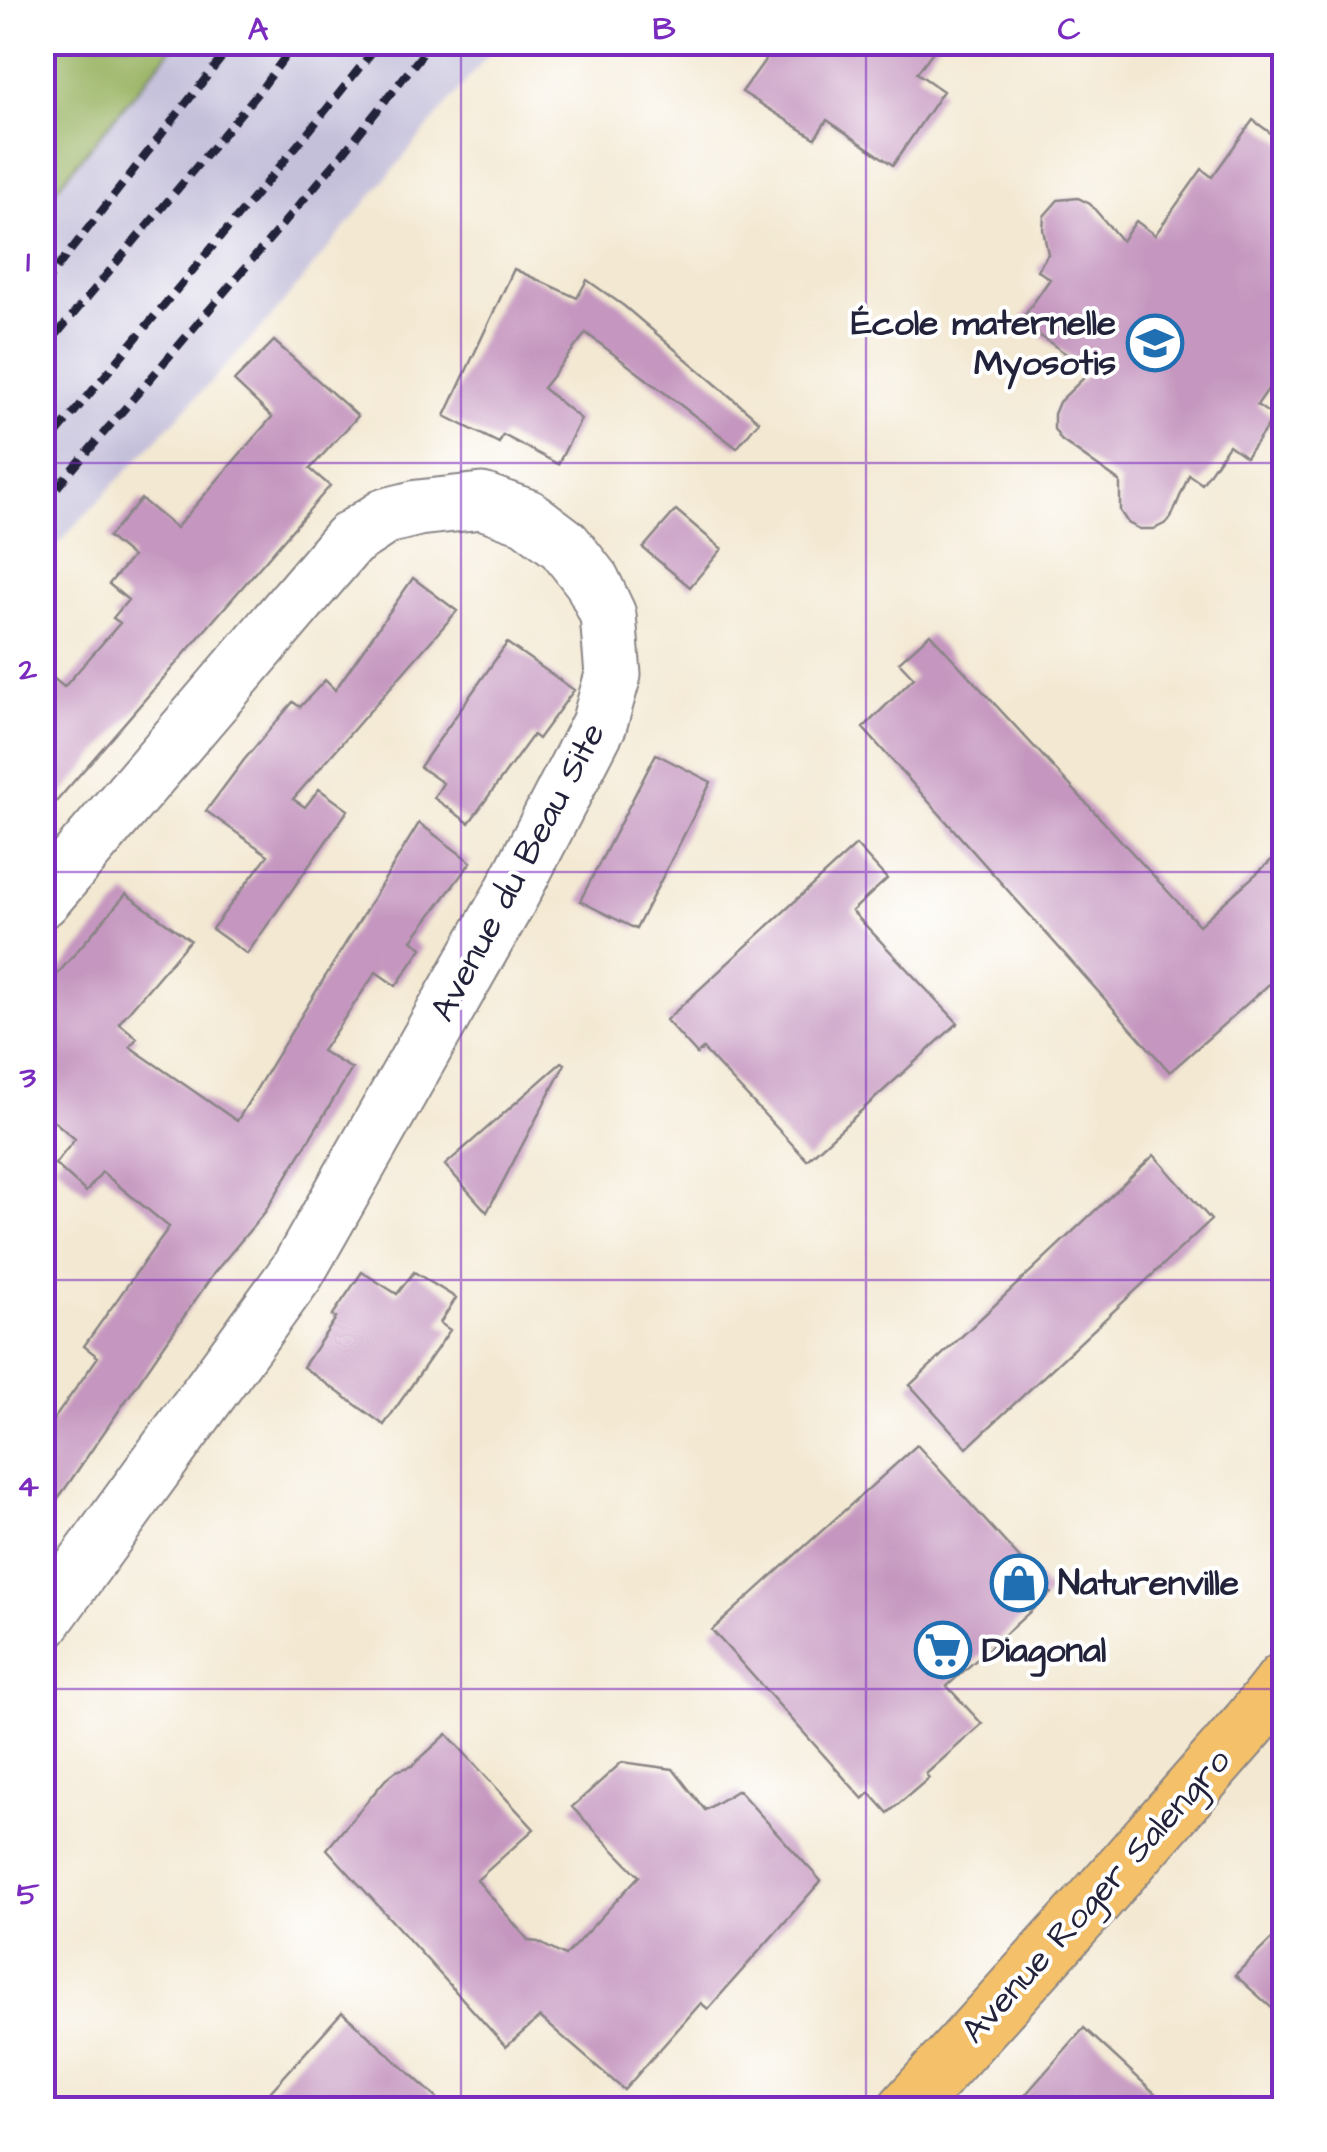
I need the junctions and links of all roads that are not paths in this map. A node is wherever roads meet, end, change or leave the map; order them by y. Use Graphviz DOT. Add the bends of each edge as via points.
graph roads {
  1 [pos="42,900"];
  2 [pos="42,1624"];
  3 [pos="1284,1680"];
  4 [pos="905,2110"];
  1 -- 2 [label="street, Avenue du Beau Site" via="349,540 386,516 482,501 527,517 564,544 592,582 608,616 614,675 599,724 520,878 297,1272"];
  3 -- 4 [label="main road, Avenue Roger Salengro"];
}
